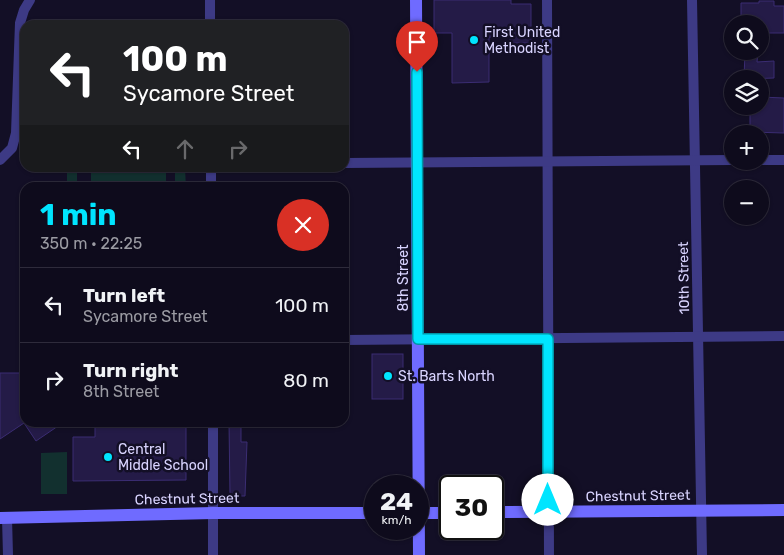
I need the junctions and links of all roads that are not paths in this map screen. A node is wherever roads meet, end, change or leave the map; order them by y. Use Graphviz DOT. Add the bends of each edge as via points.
graph roads {
  1 [pos="30,0"];
  2 [pos="210,0"];
  3 [pos="416,0"];
  4 [pos="548,0"];
  5 [pos="692,0"];
  6 [pos="21,20"];
  7 [pos="210,20"];
  8 [pos="20,23"];
  9 [pos="1,159"];
  10 [pos="696,160"];
  11 [pos="724,160"];
  12 [pos="769,160"];
  13 [pos="784,160"];
  14 [pos="548,161"];
  15 [pos="418,162"];
  16 [pos="349,163"];
  17 [pos="699,336"];
  18 [pos="784,336"];
  19 [pos="418,339"];
  20 [pos="548,339"];
  21 [pos="349,340"];
  22 [pos="213,427"];
  23 [pos="418,475"];
  24 [pos="702,510"];
  25 [pos="784,510"];
  26 [pos="504,512"];
  27 [pos="549,512"];
  28 [pos="213,513"];
  29 [pos="364,513"];
  30 [pos="4,518"];
  31 [pos="419,540"];
  32 [pos="8,555"];
  33 [pos="213,555"];
  34 [pos="419,555"];
  35 [pos="549,555"];
  36 [pos="702,555"];
  1 -- 6 [label="street"];
  2 -- 7 [label="street"];
  3 -- 15 [label="street, 8th Street"];
  4 -- 14 [label="street"];
  5 -- 10 [label="street, 10th Street"];
  8 -- 9 [label="street" via="16,133 12,148"];
  10 -- 11 [label="street"];
  10 -- 14 [label="street"];
  10 -- 17 [label="street, 10th Street"];
  12 -- 13 [label="street"];
  14 -- 15 [label="street"];
  14 -- 20 [label="street"];
  15 -- 16 [label="street"];
  15 -- 19 [label="street, 8th Street"];
  17 -- 18 [label="street"];
  17 -- 20 [label="street"];
  17 -- 24 [label="street, 10th Street"];
  19 -- 20 [label="street"];
  19 -- 21 [label="street"];
  19 -- 23 [label="street, 8th Street"];
  20 -- 27 [label="street"];
  22 -- 28 [label="street"];
  24 -- 25 [label="street, Chestnut Street"];
  24 -- 27 [label="street, Chestnut Street"];
  24 -- 36 [label="street, 10th Street"];
  26 -- 27 [label="street, Chestnut Street"];
  27 -- 35 [label="street"];
  28 -- 29 [label="street, Chestnut Street"];
  28 -- 30 [label="street, Chestnut Street"];
  28 -- 33 [label="street"];
  30 -- 32 [label="street"];
  31 -- 34 [label="street, 8th Street"];
}
